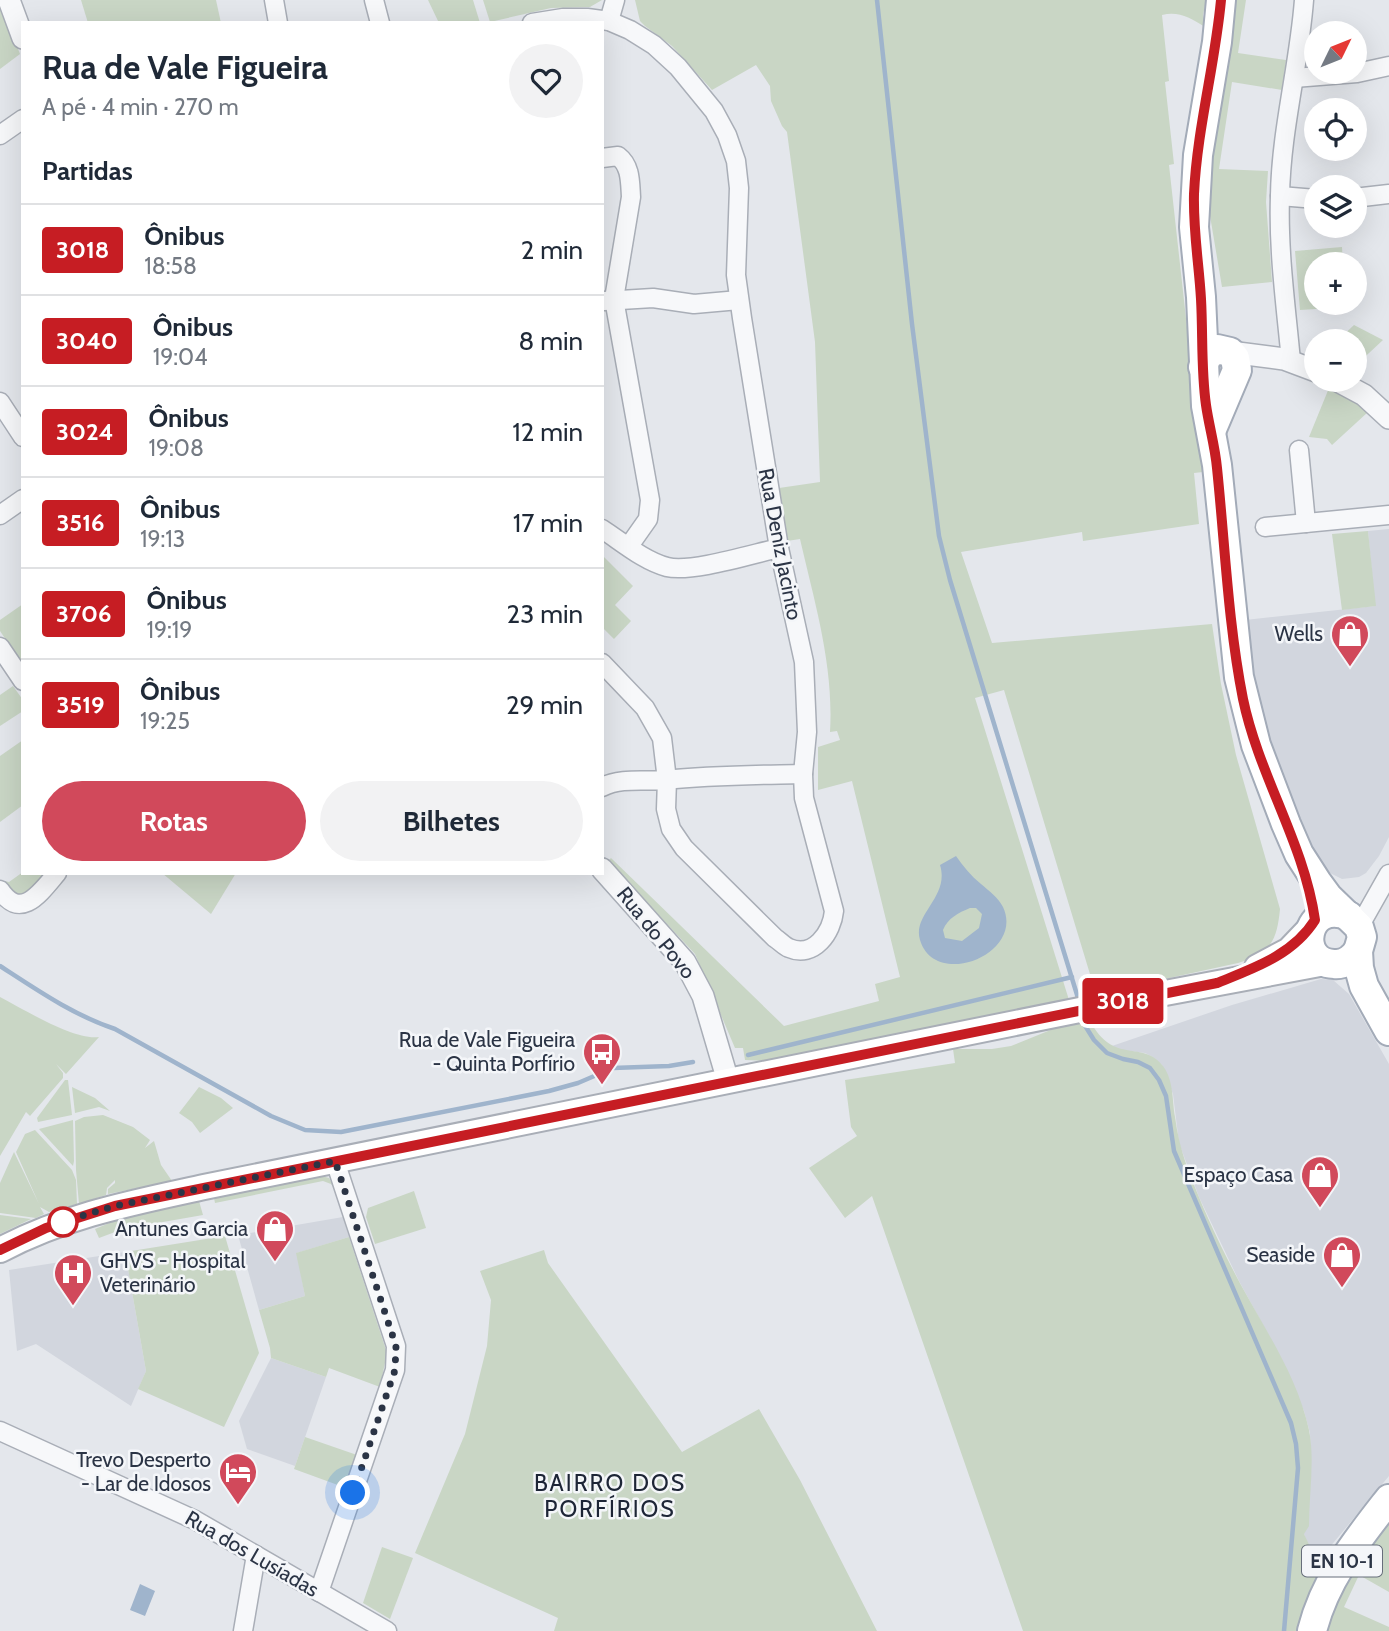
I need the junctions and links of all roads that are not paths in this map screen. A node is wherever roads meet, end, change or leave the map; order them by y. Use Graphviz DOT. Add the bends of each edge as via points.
graph roads {
  1 [pos="9,0"];
  2 [pos="274,0"];
  3 [pos="374,0"];
  4 [pos="615,0"];
  5 [pos="1221,0"];
  6 [pos="1304,0"];
  7 [pos="609,20"];
  8 [pos="278,21"];
  9 [pos="379,21"];
  10 [pos="544,21"];
  11 [pos="21,33"];
  12 [pos="1389,66"];
  13 [pos="1294,78"];
  14 [pos="21,120"];
  15 [pos="0,135"];
  16 [pos="604,158"];
  17 [pos="1389,194"];
  18 [pos="1279,196"];
  19 [pos="1304,197"];
  20 [pos="1367,197"];
  21 [pos="1201,297"];
  22 [pos="608,300"];
  23 [pos="739,300"];
  24 [pos="1291,361"];
  25 [pos="1231,364"];
  26 [pos="1304,366"];
  27 [pos="1203,368"];
  28 [pos="1358,392"];
  29 [pos="0,402"];
  30 [pos="1389,418"];
  31 [pos="1212,429"];
  32 [pos="21,433"];
  33 [pos="1299,450"];
  34 [pos="21,500"];
  35 [pos="1389,514"];
  36 [pos="0,515"];
  37 [pos="1306,523"];
  38 [pos="1265,527"];
  39 [pos="604,530"];
  40 [pos="628,546"];
  41 [pos="779,548"];
  42 [pos="0,648"];
  43 [pos="604,665"];
  44 [pos="21,678"];
  45 [pos="803,775"];
  46 [pos="667,780"];
  47 [pos="604,786"];
  48 [pos="1299,854"];
  49 [pos="604,871"];
  50 [pos="1389,873"];
  51 [pos="55,875"];
  52 [pos="3,893"];
  53 [pos="1313,924"];
  54 [pos="1345,944"];
  55 [pos="1217,983"];
  56 [pos="1389,1031"];
  57 [pos="728,1081"];
  58 [pos="335,1161"];
  59 [pos="0,1250"];
  60 [pos="0,1430"];
  61 [pos="1389,1499"];
  62 [pos="256,1555"];
  63 [pos="319,1592"];
  64 [pos="243,1631"];
  65 [pos="387,1631"];
  66 [pos="1311,1631"];
  1 -- 11 [label="street"];
  2 -- 8 [label="street"];
  3 -- 9 [label="street"];
  4 -- 7 [label="street"];
  5 -- 21 [label="main road" via="1195,191"];
  6 -- 13 [label="street"];
  7 -- 10 [label="street, Rua Deniz Jacinto"];
  7 -- 23 [label="street, Rua Deniz Jacinto" via="654,45 678,67 715,111 727,135 736,161 738,188"];
  12 -- 13 [label="street"];
  13 -- 18 [label="street"];
  14 -- 15 [label="street"];
  16 -- 22 [label="street" via="618,156 625,161 631,197"];
  17 -- 20 [label="street"];
  18 -- 19 [label="street"];
  18 -- 24 [label="street"];
  21 -- 25 [label="main road"];
  21 -- 27 [label="main road"];
  22 -- 23 [label="street" via="653,298 694,304"];
  22 -- 40 [label="street" via="650,500 649,519"];
  23 -- 41 [label="street, Rua Deniz Jacinto"];
  24 -- 25 [label="street"];
  24 -- 26 [label="street"];
  25 -- 27 [label="main road" via="1228,382 1215,383"];
  25 -- 31 [label="main road"];
  27 -- 31 [label="main road"];
  28 -- 30 [label="street"];
  29 -- 32 [label="street"];
  31 -- 48 [label="main road" via="1243,699 1264,770"];
  33 -- 37 [label="street"];
  34 -- 36 [label="street"];
  35 -- 37 [label="street"];
  37 -- 38 [label="street"];
  39 -- 40 [label="street"];
  40 -- 41 [label="street" via="656,563 678,568"];
  41 -- 45 [label="street, Rua Deniz Jacinto" via="804,662 807,732"];
  42 -- 44 [label="street"];
  43 -- 46 [label="street" via="654,721 662,738"];
  45 -- 46 [label="street"];
  45 -- 46 [label="street, Rua Deniz Jacinto" via="803,798 834,911 832,926 807,950 790,949 775,938 684,848 671,829"];
  46 -- 47 [label="street" via="622,781"];
  48 -- 53 [label="main road"];
  48 -- 54 [label="main road" via="1328,897"];
  49 -- 57 [label="street, Rua do Povo" via="685,962 703,996"];
  50 -- 54 [label="street"];
  51 -- 52 [label="street" via="26,903 11,903"];
  53 -- 54 [label="main road" via="1333,912"];
  53 -- 54 [label="main road" via="1312,951"];
  53 -- 55 [label="main road" via="1289,950"];
  54 -- 55 [label="main road"];
  54 -- 56 [label="main road"];
  55 -- 57 [label="main road"];
  57 -- 58 [label="main road"];
  58 -- 59 [label="main road" via="81,1215"];
  58 -- 63 [label="street" via="397,1358"];
  60 -- 62 [label="street, Rua dos Lusíadas" via="161,1503"];
  61 -- 66 [label="main road, EN 10-1" via="1337,1569"];
  62 -- 63 [label="street, Rua dos Lusíadas"];
  62 -- 64 [label="street"];
  63 -- 65 [label="street, Rua dos Lusíadas"];
}
